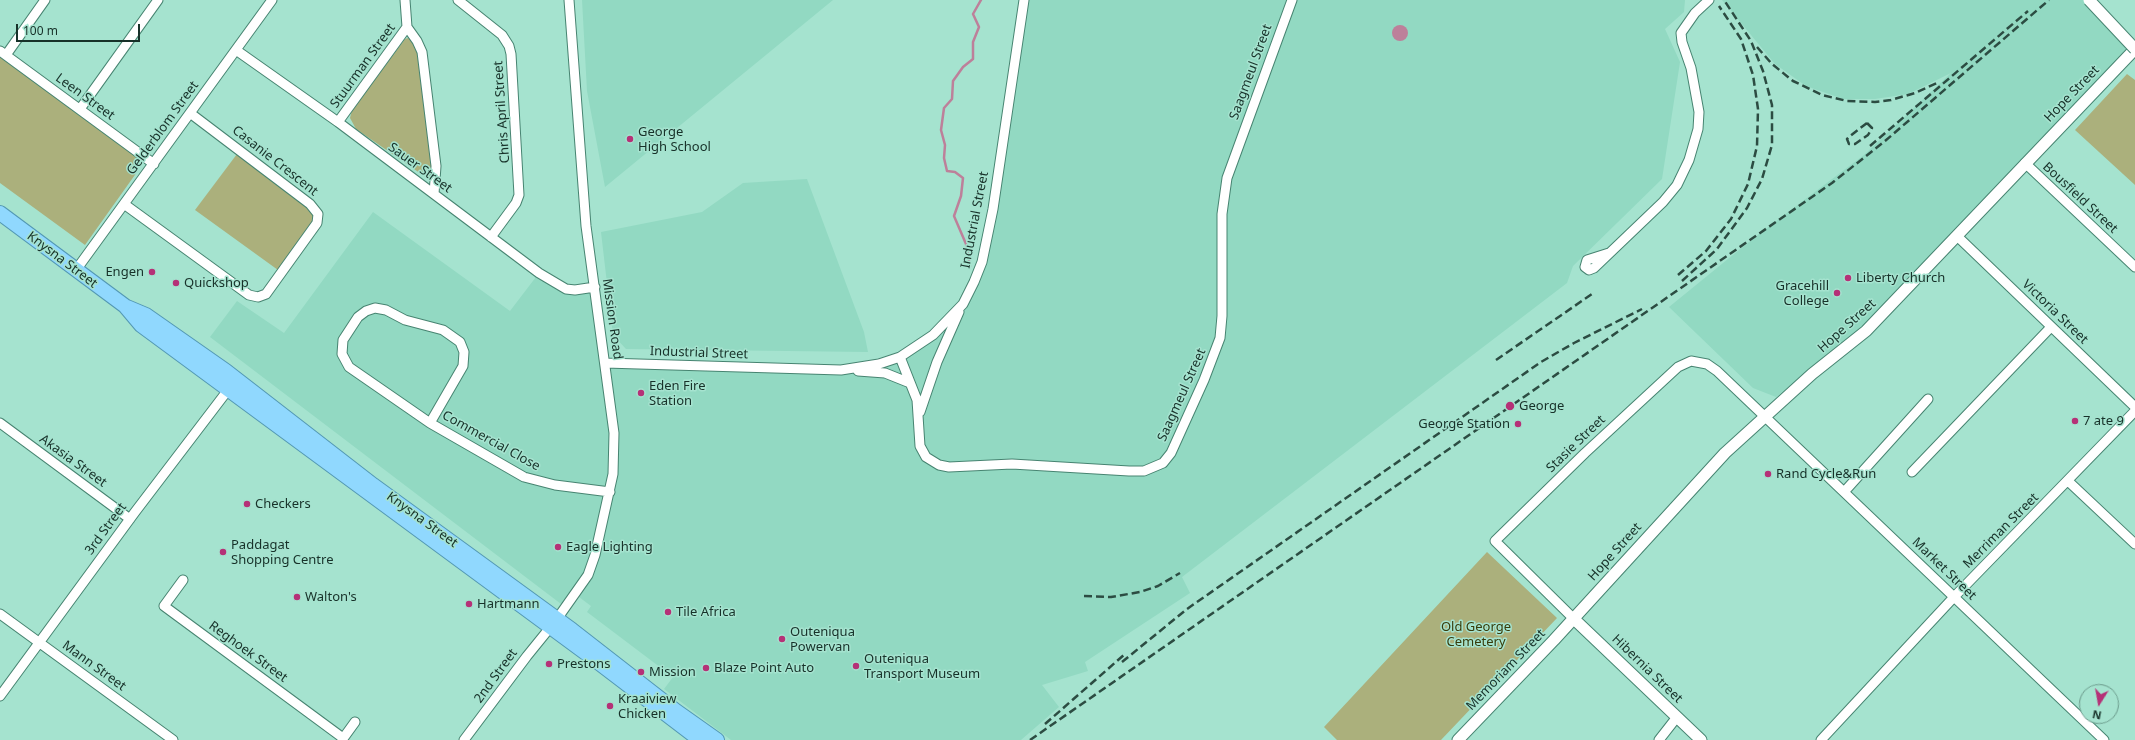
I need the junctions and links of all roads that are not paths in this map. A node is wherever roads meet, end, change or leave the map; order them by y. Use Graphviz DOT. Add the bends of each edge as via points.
graph roads {
  1 [pos="45,0"];
  2 [pos="158,0"];
  3 [pos="272,0"];
  4 [pos="405,0"];
  5 [pos="458,0"];
  6 [pos="569,0"];
  7 [pos="1024,0"];
  8 [pos="1292,0"];
  9 [pos="1709,0"];
  10 [pos="2089,0"];
  11 [pos="407,27"];
  12 [pos="2135,49"];
  13 [pos="236,50"];
  14 [pos="3,53"];
  15 [pos="80,109"];
  16 [pos="190,113"];
  17 [pos="338,122"];
  18 [pos="2025,163"];
  19 [pos="154,164"];
  20 [pos="434,194"];
  21 [pos="124,204"];
  22 [pos="0,213"];
  23 [pos="1957,236"];
  24 [pos="491,237"];
  25 [pos="1609,253"];
  26 [pos="2134,266"];
  27 [pos="76,270"];
  28 [pos="595,287"];
  29 [pos="963,304"];
  30 [pos="2051,327"];
  31 [pos="900,357"];
  32 [pos="605,363"];
  33 [pos="842,370"];
  34 [pos="910,383"];
  35 [pos="232,384"];
  36 [pos="1928,399"];
  37 [pos="2135,407"];
  38 [pos="2135,411"];
  39 [pos="919,416"];
  40 [pos="1765,418"];
  41 [pos="0,423"];
  42 [pos="430,423"];
  43 [pos="1912,472"];
  44 [pos="2068,481"];
  45 [pos="610,492"];
  46 [pos="1844,492"];
  47 [pos="130,519"];
  48 [pos="2135,544"];
  49 [pos="183,580"];
  50 [pos="1954,597"];
  51 [pos="0,614"];
  52 [pos="1574,619"];
  53 [pos="553,623"];
  54 [pos="39,642"];
  55 [pos="0,696"];
  56 [pos="1677,717"];
  57 [pos="355,722"];
  58 [pos="700,737"];
  59 [pos="342,739"];
  60 [pos="173,740"];
  61 [pos="464,740"];
  62 [pos="717,740"];
  63 [pos="1458,740"];
  64 [pos="1659,740"];
  65 [pos="1701,740"];
  66 [pos="1821,740"];
  67 [pos="2104,740"];
  1 -- 14 [label="street"];
  2 -- 15 [label="street"];
  3 -- 13 [label="street, Gelderblom Street"];
  4 -- 11 [label="street, Stuurman Street"];
  5 -- 24 [label="street, Chris April Street" via="502,34 511,54 519,195"];
  6 -- 28 [label="street, Mission Road" via="586,226"];
  7 -- 29 [label="street, Industrial Street" via="993,209 982,262"];
  8 -- 39 [label="street, Saagmeul Street" via="1227,178 1222,214 1222,316 1216,349 1171,453 1163,463 1144,471 1012,464 949,467 939,465 926,457 918,436"];
  9 -- 25 [label="street" via="1695,13 1681,33 1699,112 1698,129 1683,175 1671,193"];
  10 -- 12 [label="street, bridge"];
  11 -- 17 [label="street, Stuurman Street"];
  11 -- 20 [label="street" via="422,52 436,166"];
  12 -- 18 [label="street, Hope Street"];
  13 -- 16 [label="street, Gelderblom Street"];
  13 -- 17 [label="street, Sauer Street"];
  14 -- 15 [label="street, Leen Street"];
  15 -- 19 [label="street, Leen Street"];
  16 -- 19 [label="street, Gelderblom Street"];
  16 -- 21 [label="street, Casanie Crescent" via="310,204 318,214 317,224 266,294 258,297 249,295"];
  17 -- 20 [label="street, Sauer Street"];
  18 -- 23 [label="street, Hope Street"];
  18 -- 26 [label="street, Bousfield Street"];
  19 -- 21 [label="street, Gelderblom Street"];
  20 -- 24 [label="street, Sauer Street"];
  21 -- 27 [label="street, Gelderblom Street"];
  22 -- 27 [label="highway, Knysna Street"];
  23 -- 30 [label="street, Victoria Street"];
  23 -- 40 [label="street, Hope Street" via="1866,331 1812,374"];
  24 -- 28 [label="street, Sauer Street" via="566,289"];
  27 -- 35 [label="highway, Knysna Street" via="125,306 151,318"];
  28 -- 32 [label="street, Mission Road"];
  29 -- 31 [label="street, Industrial Street" via="933,335"];
  29 -- 39 [label="street" via="937,362"];
  30 -- 37 [label="street, Victoria Street"];
  30 -- 43 [label="street"];
  31 -- 33 [label="street, Industrial Street" via="878,364"];
  31 -- 34 [label="street, Saagmeul Street"];
  32 -- 33 [label="street, Industrial Street"];
  32 -- 45 [label="street, Mission Road" via="615,445"];
  33 -- 34 [label="street" via="886,373"];
  34 -- 39 [label="street, Saagmeul Street" via="917,400"];
  35 -- 47 [label="street, 3rd Street"];
  35 -- 53 [label="highway, Knysna Street" via="373,485"];
  36 -- 46 [label="street"];
  38 -- 44 [label="street, Merriman Street"];
  40 -- 46 [label="street, Market Street"];
  40 -- 52 [label="street, Hope Street" via="1725,454"];
  40 -- 52 [label="street, Stasie Street" via="1707,364 1691,361 1678,366 1495,541"];
  41 -- 47 [label="street, Akasia Street"];
  42 -- 42 [label="street, Commercial Close" via="463,366 464,352 460,342 443,330 405,320 386,310 375,308 366,311 358,317 343,340 341,351 344,361"];
  42 -- 45 [label="street, Commercial Close" via="524,477 555,485"];
  44 -- 48 [label="street"];
  44 -- 50 [label="street, Merriman Street"];
  45 -- 53 [label="street, Mission Road" via="592,565 582,584"];
  46 -- 50 [label="street, Market Street"];
  47 -- 54 [label="street, 3rd Street"];
  49 -- 59 [label="street, Reghoek Street" via="164,606"];
  50 -- 66 [label="street, Merriman Street"];
  50 -- 67 [label="street, Market Street"];
  51 -- 54 [label="street, Mann Street"];
  52 -- 56 [label="street, Hibernia Street"];
  52 -- 63 [label="street, Memoriam Street"];
  53 -- 58 [label="highway, Knysna Street"];
  53 -- 61 [label="street, 2nd Street"];
  54 -- 55 [label="street, 3rd Street"];
  54 -- 60 [label="street, Mann Street"];
  56 -- 64 [label="street"];
  56 -- 65 [label="street, Hibernia Street"];
  57 -- 59 [label="street"];
  58 -- 62 [label="highway, Knysna Street"];
}
